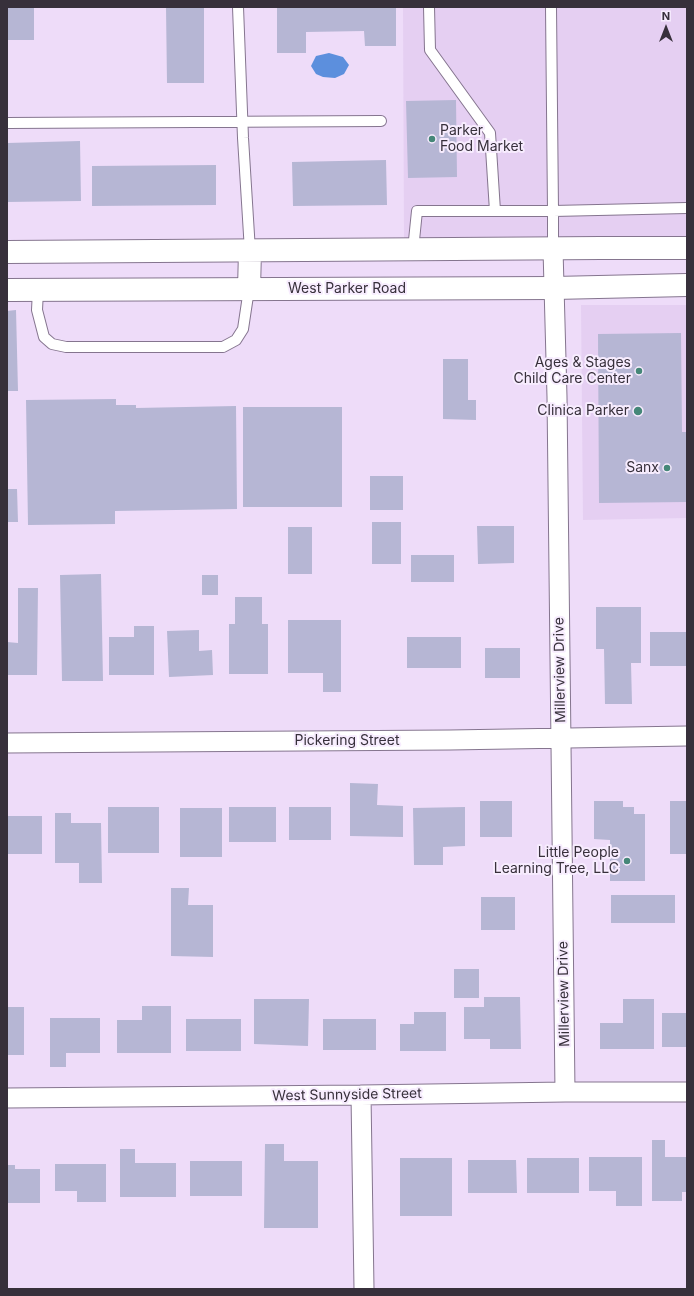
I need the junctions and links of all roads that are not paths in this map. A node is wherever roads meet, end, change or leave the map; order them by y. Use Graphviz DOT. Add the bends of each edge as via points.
graph roads {
  1 [pos="238,7"];
  2 [pos="430,7"];
  3 [pos="551,7"];
  4 [pos="242,121"];
  5 [pos="381,121"];
  6 [pos="7,123"];
  7 [pos="687,208"];
  8 [pos="495,211"];
  9 [pos="553,211"];
  10 [pos="687,248"];
  11 [pos="553,249"];
  12 [pos="413,250"];
  13 [pos="250,251"];
  14 [pos="7,252"];
  15 [pos="687,285"];
  16 [pos="554,288"];
  17 [pos="249,289"];
  18 [pos="7,290"];
  19 [pos="38,290"];
  20 [pos="687,736"];
  21 [pos="561,738"];
  22 [pos="7,743"];
  23 [pos="565,1092"];
  24 [pos="687,1092"];
  25 [pos="361,1095"];
  26 [pos="7,1098"];
  27 [pos="364,1289"];
  1 -- 4 [label="lane"];
  2 -- 8 [label="lane" via="430,50 490,133"];
  3 -- 9 [label="lane"];
  4 -- 5 [label="lane"];
  4 -- 6 [label="lane"];
  4 -- 13 [label="lane"];
  7 -- 9 [label="lane"];
  8 -- 9 [label="lane"];
  8 -- 12 [label="lane" via="417,212"];
  9 -- 11 [label="lane"];
  10 -- 11 [label="main road"];
  11 -- 12 [label="main road"];
  11 -- 16 [label="street, Millerview Drive"];
  12 -- 13 [label="main road"];
  13 -- 14 [label="main road"];
  13 -- 17 [label="main road"];
  15 -- 16 [label="main road, West Parker Road"];
  16 -- 17 [label="main road, West Parker Road"];
  16 -- 21 [label="street, Millerview Drive"];
  17 -- 19 [label="main road, West Parker Road"];
  17 -- 19 [label="lane" via="243,329 236,340 223,347 66,347 52,344 44,337 37,310"];
  18 -- 19 [label="main road, West Parker Road"];
  20 -- 21 [label="street, Pickering Street"];
  21 -- 22 [label="street, Pickering Street"];
  21 -- 23 [label="street, Millerview Drive"];
  23 -- 24 [label="street, West Sunnyside Street"];
  23 -- 25 [label="street, West Sunnyside Street"];
  25 -- 26 [label="street, West Sunnyside Street"];
  25 -- 27 [label="street"];
}
